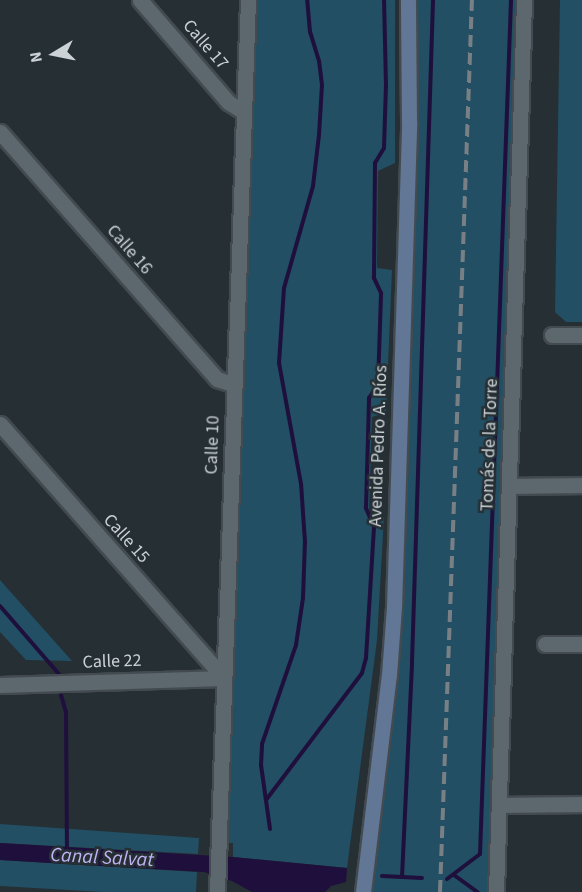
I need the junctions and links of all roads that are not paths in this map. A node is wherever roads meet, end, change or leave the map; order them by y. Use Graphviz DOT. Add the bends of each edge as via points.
graph roads {
  1 [pos="140,0"];
  2 [pos="248,0"];
  3 [pos="408,0"];
  4 [pos="524,0"];
  5 [pos="244,112"];
  6 [pos="0,132"];
  7 [pos="552,335"];
  8 [pos="582,335"];
  9 [pos="235,385"];
  10 [pos="0,424"];
  11 [pos="582,485"];
  12 [pos="508,486"];
  13 [pos="545,644"];
  14 [pos="582,644"];
  15 [pos="224,678"];
  16 [pos="0,685"];
  17 [pos="582,804"];
  18 [pos="499,805"];
  19 [pos="217,892"];
  20 [pos="363,892"];
  21 [pos="496,892"];
  1 -- 5 [label="street, Calle 17" via="228,102"];
  2 -- 5 [label="street, Calle 10"];
  3 -- 20 [label="main road, Avenida Pedro A. Ríos" via="410,121 394,607"];
  4 -- 12 [label="street, Tomás de la Torre"];
  5 -- 9 [label="street, Calle 10"];
  6 -- 9 [label="street, Calle 16" via="217,379"];
  7 -- 8 [label="street"];
  9 -- 15 [label="street, Calle 10"];
  10 -- 15 [label="street, Calle 15"];
  11 -- 12 [label="street"];
  12 -- 18 [label="street, Tomás de la Torre"];
  13 -- 14 [label="street"];
  15 -- 16 [label="street, Calle 22"];
  15 -- 19 [label="street, Calle 10"];
  17 -- 18 [label="street"];
  18 -- 21 [label="street, Tomás de la Torre"];
}
